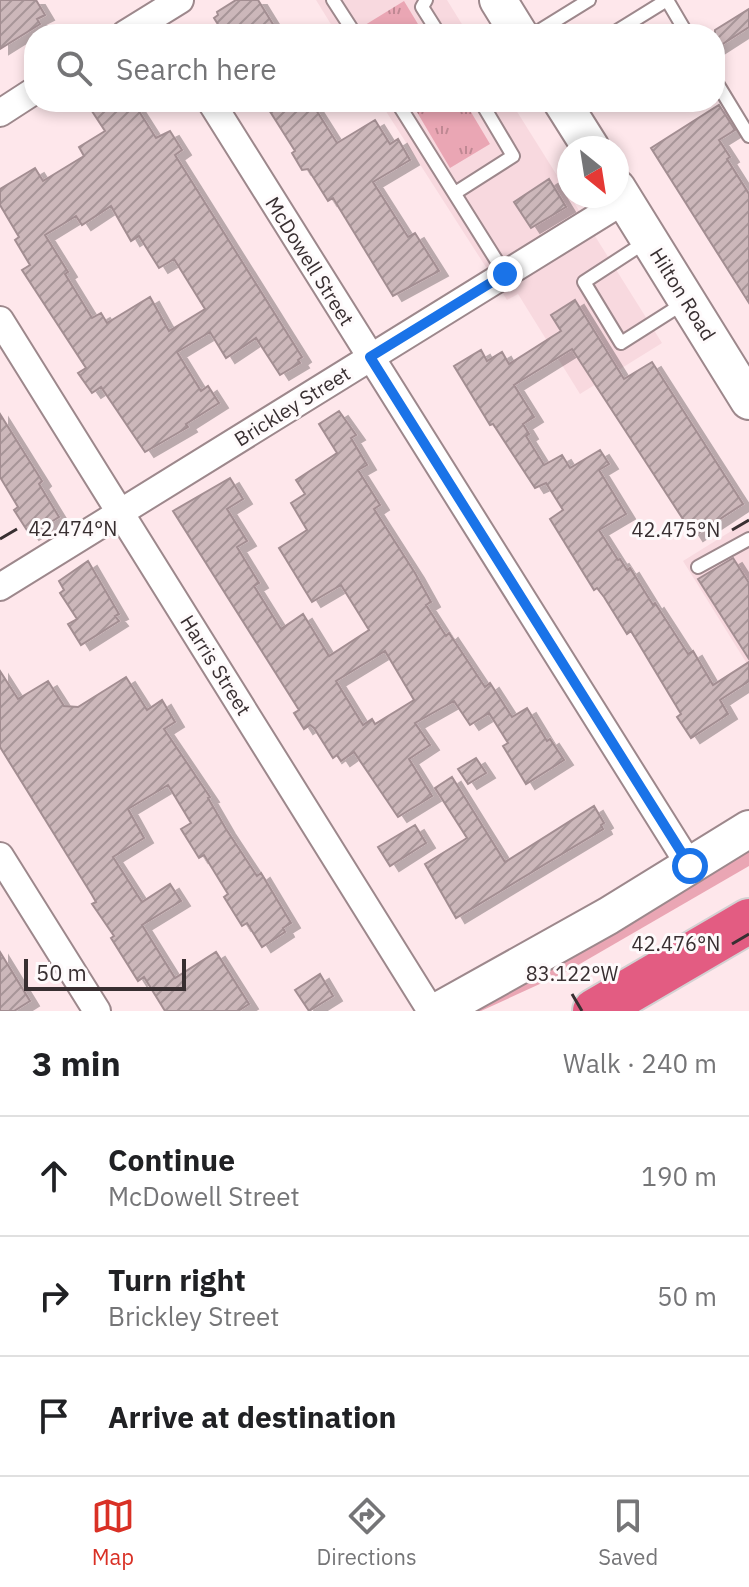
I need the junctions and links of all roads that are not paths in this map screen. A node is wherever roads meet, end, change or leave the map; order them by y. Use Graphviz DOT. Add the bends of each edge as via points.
graph roads {
  1 [pos="180,0"];
  2 [pos="333,0"];
  3 [pos="426,0"];
  4 [pos="498,0"];
  5 [pos="589,0"];
  6 [pos="162,24"];
  7 [pos="349,24"];
  8 [pos="433,24"];
  9 [pos="513,24"];
  10 [pos="550,24"];
  11 [pos="628,24"];
  12 [pos="681,24"];
  13 [pos="725,96"];
  14 [pos="24,97"];
  15 [pos="217,112"];
  16 [pos="403,112"];
  17 [pos="487,112"];
  18 [pos="568,112"];
  19 [pos="0,113"];
  20 [pos="583,136"];
  21 [pos="749,136"];
  22 [pos="455,193"];
  23 [pos="629,207"];
  24 [pos="601,208"];
  25 [pos="649,240"];
  26 [pos="505,274"];
  27 [pos="687,301"];
  28 [pos="0,320"];
  29 [pos="370,357"];
  30 [pos="749,401"];
  31 [pos="121,512"];
  32 [pos="749,539"];
  33 [pos="698,567"];
  34 [pos="0,587"];
  35 [pos="749,829"];
  36 [pos="0,856"];
  37 [pos="690,866"];
  38 [pos="749,921"];
  39 [pos="603,1007"];
  40 [pos="97,1011"];
  41 [pos="431,1011"];
  42 [pos="438,1011"];
  1 -- 6 [label="street"];
  2 -- 7 [label="lane"];
  3 -- 8 [label="lane" via="422,7"];
  4 -- 9 [label="main road"];
  5 -- 10 [label="lane"];
  11 -- 12 [label="lane" via="667,0"];
  13 -- 21 [label="lane"];
  14 -- 19 [label="street"];
  15 -- 29 [label="street, McDowell Street"];
  16 -- 22 [label="lane"];
  17 -- 22 [label="lane" via="513,156"];
  18 -- 20 [label="main road"];
  22 -- 26 [label="lane"];
  23 -- 25 [label="main road, Hilton Road"];
  24 -- 26 [label="street, Brickley Street"];
  25 -- 27 [label="main road, Hilton Road"];
  25 -- 27 [label="lane" via="584,282 621,343"];
  26 -- 29 [label="street, Brickley Street"];
  27 -- 30 [label="main road, Hilton Road"];
  28 -- 31 [label="street, Harris Street"];
  29 -- 31 [label="street, Brickley Street"];
  29 -- 37 [label="street, McDowell Street"];
  31 -- 34 [label="street, Brickley Street"];
  31 -- 41 [label="street, Harris Street"];
  32 -- 33 [label="lane"];
  35 -- 37 [label="main road"];
  36 -- 40 [label="street"];
  37 -- 42 [label="main road"];
  38 -- 39 [label="highway"];
}
